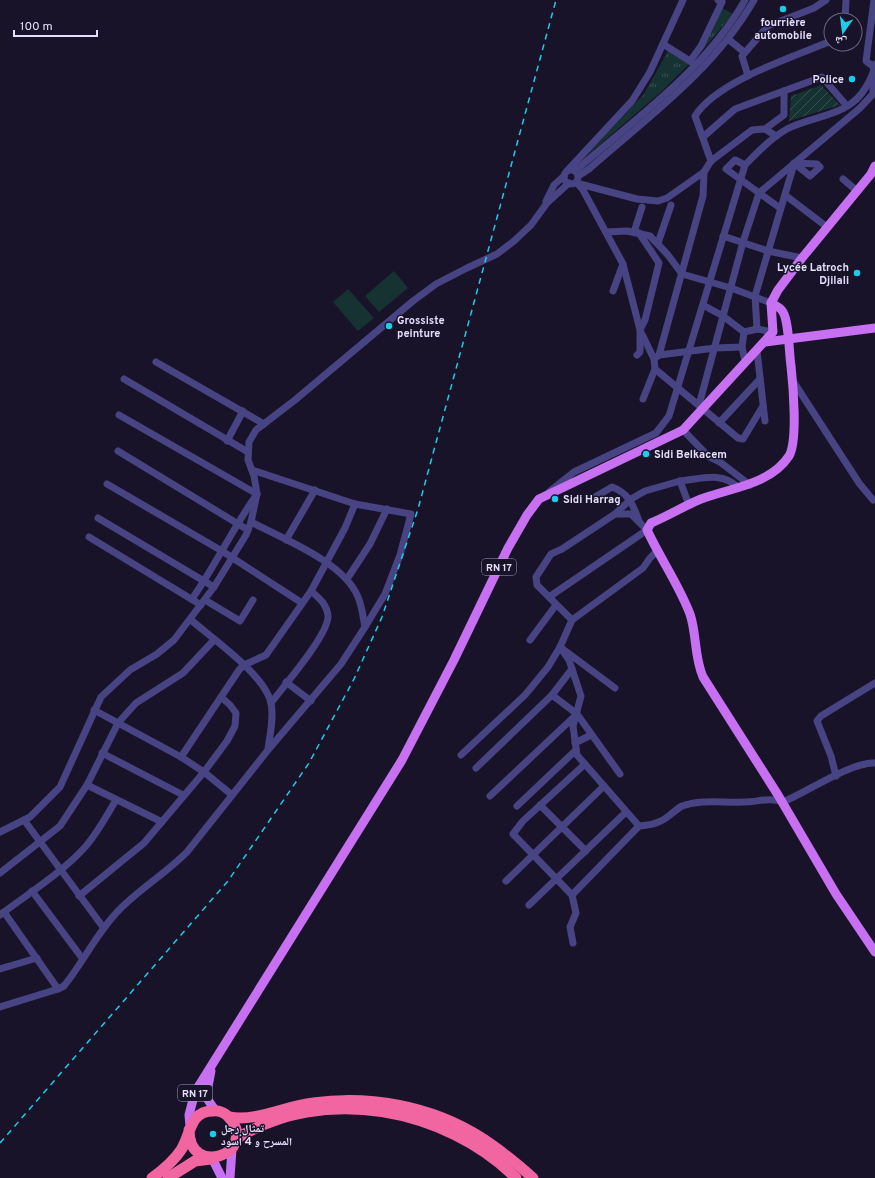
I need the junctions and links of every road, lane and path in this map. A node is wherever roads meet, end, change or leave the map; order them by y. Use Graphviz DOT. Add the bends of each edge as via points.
graph roads {
  1 [pos="683,0"];
  2 [pos="718,0"];
  3 [pos="745,0"];
  4 [pos="754,0"];
  5 [pos="826,0"];
  6 [pos="846,0"];
  7 [pos="874,0"];
  8 [pos="845,12"];
  9 [pos="728,39"];
  10 [pos="663,44"];
  11 [pos="823,44"];
  12 [pos="744,52"];
  13 [pos="693,62"];
  14 [pos="875,64"];
  15 [pos="875,68"];
  16 [pos="873,75"];
  17 [pos="748,76"];
  18 [pos="784,91"];
  19 [pos="847,106"];
  20 [pos="764,129"];
  21 [pos="776,136"];
  22 [pos="703,137"];
  23 [pos="712,161"];
  24 [pos="794,163"];
  25 [pos="745,165"];
  26 [pos="874,171"];
  27 [pos="704,172"];
  28 [pos="565,173"];
  29 [pos="575,178"];
  30 [pos="739,179"];
  31 [pos="843,179"];
  32 [pos="857,191"];
  33 [pos="759,193"];
  34 [pos="785,196"];
  35 [pos="671,205"];
  36 [pos="642,207"];
  37 [pos="780,208"];
  38 [pos="541,212"];
  39 [pos="827,227"];
  40 [pos="606,232"];
  41 [pos="636,232"];
  42 [pos="723,236"];
  43 [pos="742,242"];
  44 [pos="658,243"];
  45 [pos="768,251"];
  46 [pos="802,258"];
  47 [pos="622,264"];
  48 [pos="682,274"];
  49 [pos="710,282"];
  50 [pos="731,288"];
  51 [pos="613,291"];
  52 [pos="755,296"];
  53 [pos="772,303"];
  54 [pos="703,305"];
  55 [pos="723,316"];
  56 [pos="875,328"];
  57 [pos="757,329"];
  58 [pos="640,330"];
  59 [pos="744,332"];
  60 [pos="773,332"];
  61 [pos="787,340"];
  62 [pos="765,342"];
  63 [pos="742,347"];
  64 [pos="714,348"];
  65 [pos="757,351"];
  66 [pos="689,352"];
  67 [pos="637,355"];
  68 [pos="656,357"];
  69 [pos="744,361"];
  70 [pos="156,362"];
  71 [pos="655,369"];
  72 [pos="124,379"];
  73 [pos="760,380"];
  74 [pos="793,381"];
  75 [pos="678,389"];
  76 [pos="642,399"];
  77 [pos="763,406"];
  78 [pos="701,407"];
  79 [pos="243,411"];
  80 [pos="120,414"];
  81 [pos="765,421"];
  82 [pos="719,423"];
  83 [pos="264,424"];
  84 [pos="683,430"];
  85 [pos="228,441"];
  86 [pos="118,451"];
  87 [pos="248,452"];
  88 [pos="252,470"];
  89 [pos="680,481"];
  90 [pos="107,484"];
  91 [pos="750,485"];
  92 [pos="738,487"];
  93 [pos="315,490"];
  94 [pos="257,494"];
  95 [pos="595,497"];
  96 [pos="539,499"];
  97 [pos="631,499"];
  98 [pos="873,500"];
  99 [pos="354,504"];
  100 [pos="689,505"];
  101 [pos="387,509"];
  102 [pos="615,514"];
  103 [pos="98,518"];
  104 [pos="237,522"];
  105 [pos="251,522"];
  106 [pos="644,526"];
  107 [pos="248,530"];
  108 [pos="90,537"];
  109 [pos="286,540"];
  110 [pos="222,551"];
  111 [pos="657,551"];
  112 [pos="233,558"];
  113 [pos="328,562"];
  114 [pos="347,579"];
  115 [pos="204,582"];
  116 [pos="214,587"];
  117 [pos="311,591"];
  118 [pos="549,597"];
  119 [pos="192,599"];
  120 [pos="253,600"];
  121 [pos="203,603"];
  122 [pos="302,603"];
  123 [pos="556,605"];
  124 [pos="191,620"];
  125 [pos="572,620"];
  126 [pos="366,627"];
  127 [pos="214,640"];
  128 [pos="530,640"];
  129 [pos="560,647"];
  130 [pos="244,666"];
  131 [pos="572,669"];
  132 [pos="286,682"];
  133 [pos="875,683"];
  134 [pos="615,688"];
  135 [pos="552,695"];
  136 [pos="222,697"];
  137 [pos="311,700"];
  138 [pos="271,703"];
  139 [pos="94,710"];
  140 [pos="577,714"];
  141 [pos="118,723"];
  142 [pos="591,735"];
  143 [pos="576,747"];
  144 [pos="268,750"];
  145 [pos="102,753"];
  146 [pos="462,755"];
  147 [pos="181,757"];
  148 [pos="875,763"];
  149 [pos="585,764"];
  150 [pos="476,768"];
  151 [pos="204,772"];
  152 [pos="620,774"];
  153 [pos="836,776"];
  154 [pos="87,785"];
  155 [pos="604,786"];
  156 [pos="183,795"];
  157 [pos="232,796"];
  158 [pos="490,796"];
  159 [pos="116,800"];
  160 [pos="783,802"];
  161 [pos="540,805"];
  162 [pos="517,806"];
  163 [pos="626,812"];
  164 [pos="24,820"];
  165 [pos="162,822"];
  166 [pos="562,826"];
  167 [pos="639,826"];
  168 [pos="0,832"];
  169 [pos="41,841"];
  170 [pos="586,851"];
  171 [pos="533,856"];
  172 [pos="61,870"];
  173 [pos="0,873"];
  174 [pos="556,880"];
  175 [pos="506,881"];
  176 [pos="32,891"];
  177 [pos="572,895"];
  178 [pos="79,896"];
  179 [pos="529,905"];
  180 [pos="2,913"];
  181 [pos="103,927"];
  182 [pos="573,943"];
  183 [pos="875,952"];
  184 [pos="37,958"];
  185 [pos="82,958"];
  186 [pos="0,968"];
  187 [pos="58,989"];
  188 [pos="0,1007"];
  189 [pos="213,1064"];
  190 [pos="215,1110"];
  191 [pos="229,1117"];
  192 [pos="189,1128"];
  193 [pos="234,1144"];
  194 [pos="212,1158"];
  195 [pos="152,1178"];
  196 [pos="168,1178"];
  197 [pos="222,1178"];
  198 [pos="230,1178"];
  199 [pos="516,1178"];
  200 [pos="533,1178"];
  1 -- 10 [label="street"];
  2 -- 13 [label="street" via="722,2"];
  3 -- 13 [label="street" via="716,43"];
  4 -- 9 [label="street"];
  5 -- 12 [label="street" via="814,8 768,26"];
  6 -- 8 [label="street"];
  7 -- 15 [label="street" via="866,61"];
  9 -- 12 [label="street"];
  9 -- 29 [label="street" via="664,106"];
  10 -- 13 [label="street"];
  10 -- 28 [label="street" via="632,101"];
  11 -- 17 [label="street"];
  12 -- 17 [label="street" via="742,60"];
  13 -- 29 [label="street" via="671,88"];
  14 -- 15 [label="street"];
  15 -- 16 [label="street"];
  16 -- 19 [label="street" via="856,100"];
  16 -- 24 [label="street" via="872,94 860,108"];
  17 -- 22 [label="street" via="722,89 700,107 695,116"];
  18 -- 19 [label="street" via="822,77"];
  18 -- 20 [label="street" via="784,115"];
  18 -- 22 [label="street" via="735,109"];
  19 -- 21 [label="street" via="839,112 789,128"];
  20 -- 21 [label="street"];
  20 -- 23 [label="street" via="752,130"];
  21 -- 25 [label="street"];
  22 -- 23 [label="street"];
  23 -- 27 [label="street"];
  24 -- 33 [label="street"];
  24 -- 34 [label="street"];
  25 -- 30 [label="street"];
  25 -- 30 [label="street" via="735,160 726,169"];
  26 -- 32 [label="main road"];
  27 -- 29 [label="street" via="667,198 658,201 637,199"];
  27 -- 48 [label="street" via="703,196"];
  28 -- 29 [label="street"];
  28 -- 29 [label="street" via="566,181"];
  28 -- 38 [label="street" via="554,185"];
  29 -- 38 [label="street" via="547,203"];
  29 -- 40 [label="street"];
  30 -- 33 [label="street"];
  30 -- 42 [label="street"];
  31 -- 32 [label="street"];
  32 -- 39 [label="main road"];
  33 -- 37 [label="street"];
  33 -- 43 [label="street"];
  34 -- 37 [label="street"];
  34 -- 39 [label="street"];
  35 -- 44 [label="street"];
  36 -- 41 [label="street"];
  37 -- 45 [label="street"];
  38 -- 83 [label="street" via="514,241 497,254 436,284 413,301"];
  39 -- 46 [label="main road"];
  40 -- 41 [label="street"];
  40 -- 47 [label="street"];
  41 -- 44 [label="street" via="650,236"];
  41 -- 58 [label="street" via="659,263 645,320"];
  42 -- 43 [label="street"];
  42 -- 49 [label="street"];
  43 -- 45 [label="street"];
  43 -- 50 [label="street"];
  44 -- 48 [label="street"];
  45 -- 46 [label="street"];
  45 -- 52 [label="street"];
  46 -- 53 [label="main road"];
  47 -- 51 [label="street"];
  47 -- 58 [label="street"];
  48 -- 49 [label="street"];
  48 -- 68 [label="street"];
  49 -- 50 [label="street"];
  49 -- 54 [label="street"];
  50 -- 52 [label="street"];
  50 -- 55 [label="street"];
  52 -- 53 [label="street"];
  52 -- 57 [label="street"];
  53 -- 60 [label="main road"];
  53 -- 61 [label="main road" via="783,311"];
  54 -- 55 [label="street"];
  54 -- 66 [label="street"];
  55 -- 59 [label="street"];
  55 -- 64 [label="street"];
  56 -- 61 [label="main road"];
  57 -- 59 [label="street"];
  57 -- 60 [label="street"];
  58 -- 67 [label="street" via="640,352"];
  58 -- 68 [label="street"];
  59 -- 63 [label="street"];
  60 -- 62 [label="main road, RN 17"];
  61 -- 62 [label="main road"];
  61 -- 74 [label="main road"];
  62 -- 65 [label="main road, RN 17"];
  63 -- 64 [label="street"];
  63 -- 69 [label="street"];
  64 -- 66 [label="street"];
  64 -- 78 [label="street"];
  65 -- 69 [label="main road, RN 17"];
  65 -- 73 [label="street"];
  66 -- 68 [label="street"];
  66 -- 75 [label="street"];
  68 -- 71 [label="street"];
  69 -- 78 [label="main road, RN 17"];
  70 -- 79 [label="street"];
  71 -- 75 [label="street"];
  71 -- 76 [label="street"];
  72 -- 85 [label="street"];
  73 -- 77 [label="street"];
  73 -- 82 [label="street"];
  74 -- 91 [label="main road" via="793,438 789,456 775,470"];
  74 -- 98 [label="street" via="859,483"];
  75 -- 78 [label="street"];
  75 -- 96 [label="street" via="669,416 656,433 574,472"];
  77 -- 81 [label="street"];
  77 -- 82 [label="street" via="743,439"];
  78 -- 82 [label="street"];
  78 -- 84 [label="main road, RN 17"];
  79 -- 83 [label="street"];
  79 -- 85 [label="street"];
  80 -- 94 [label="street"];
  83 -- 87 [label="street" via="256,430 249,442"];
  84 -- 91 [label="street" via="708,456"];
  84 -- 96 [label="main road, RN 17"];
  85 -- 87 [label="street"];
  86 -- 104 [label="street"];
  87 -- 88 [label="street"];
  88 -- 93 [label="street"];
  88 -- 94 [label="street"];
  89 -- 92 [label="street" via="717,476 733,482"];
  89 -- 97 [label="street" via="645,491"];
  89 -- 100 [label="street"];
  90 -- 110 [label="street"];
  91 -- 92 [label="main road"];
  92 -- 100 [label="main road" via="724,490"];
  93 -- 99 [label="street"];
  93 -- 109 [label="street"];
  94 -- 104 [label="street"];
  94 -- 105 [label="street"];
  95 -- 97 [label="street" via="612,487 621,490"];
  96 -- 189 [label="main road, RN 17" via="508,548 402,760"];
  97 -- 102 [label="street"];
  97 -- 106 [label="street"];
  99 -- 101 [label="street"];
  99 -- 113 [label="street"];
  100 -- 106 [label="main road"];
  101 -- 114 [label="street" via="370,544"];
  101 -- 126 [label="street" via="410,513 412,516 385,594"];
  102 -- 106 [label="street" via="631,514"];
  102 -- 118 [label="street" via="551,554 536,577 537,585"];
  103 -- 115 [label="street"];
  104 -- 107 [label="street"];
  104 -- 110 [label="street"];
  105 -- 107 [label="street"];
  105 -- 109 [label="street"];
  106 -- 111 [label="main road"];
  106 -- 118 [label="street"];
  107 -- 112 [label="street"];
  108 -- 119 [label="street"];
  109 -- 113 [label="street"];
  110 -- 112 [label="street"];
  110 -- 115 [label="street"];
  111 -- 125 [label="street" via="643,568"];
  111 -- 160 [label="main road" via="690,614 698,663 703,677"];
  112 -- 116 [label="street"];
  112 -- 122 [label="street"];
  113 -- 114 [label="street"];
  113 -- 117 [label="street"];
  114 -- 126 [label="street" via="358,596"];
  115 -- 116 [label="street"];
  115 -- 119 [label="street"];
  116 -- 121 [label="street"];
  117 -- 122 [label="street"];
  117 -- 132 [label="street" via="325,606 328,617 321,634"];
  118 -- 123 [label="street"];
  119 -- 121 [label="street"];
  120 -- 121 [label="street" via="240,621"];
  121 -- 124 [label="street"];
  122 -- 130 [label="street" via="266,655"];
  123 -- 125 [label="street"];
  123 -- 128 [label="street"];
  124 -- 127 [label="street"];
  124 -- 139 [label="street" via="163,650 130,670 101,698"];
  125 -- 129 [label="street"];
  126 -- 137 [label="street" via="341,664"];
  127 -- 130 [label="street"];
  127 -- 141 [label="street" via="183,673 136,703"];
  129 -- 131 [label="street"];
  129 -- 134 [label="street"];
  129 -- 146 [label="street" via="548,667 525,695"];
  130 -- 136 [label="street"];
  130 -- 138 [label="street" via="268,693"];
  131 -- 135 [label="street"];
  131 -- 140 [label="street" via="580,696"];
  132 -- 137 [label="street"];
  132 -- 138 [label="street"];
  133 -- 153 [label="street" via="817,721"];
  135 -- 140 [label="street"];
  135 -- 150 [label="street"];
  136 -- 147 [label="street"];
  136 -- 151 [label="street" via="236,713 235,726"];
  137 -- 144 [label="street"];
  138 -- 144 [label="street"];
  139 -- 141 [label="street"];
  139 -- 164 [label="street" via="60,787"];
  140 -- 142 [label="street"];
  140 -- 143 [label="street" via="573,726"];
  140 -- 158 [label="street"];
  141 -- 145 [label="street"];
  141 -- 147 [label="street"];
  142 -- 143 [label="street"];
  142 -- 152 [label="street"];
  143 -- 149 [label="street" via="577,755"];
  143 -- 162 [label="street"];
  144 -- 157 [label="street"];
  145 -- 154 [label="street"];
  145 -- 156 [label="street"];
  147 -- 151 [label="street"];
  148 -- 153 [label="street" via="870,762"];
  149 -- 155 [label="street"];
  149 -- 161 [label="street"];
  151 -- 156 [label="street"];
  151 -- 157 [label="street"];
  153 -- 160 [label="street"];
  154 -- 159 [label="street"];
  154 -- 169 [label="street" via="60,826"];
  155 -- 163 [label="street"];
  155 -- 166 [label="street"];
  156 -- 165 [label="street"];
  157 -- 181 [label="street" via="174,866 141,890"];
  159 -- 165 [label="street"];
  159 -- 172 [label="street" via="85,847"];
  160 -- 167 [label="street" via="762,799 694,803 681,807 655,824"];
  160 -- 183 [label="main road" via="836,894"];
  161 -- 166 [label="street"];
  161 -- 171 [label="street" via="513,834"];
  163 -- 167 [label="street"];
  163 -- 170 [label="street"];
  164 -- 168 [label="street"];
  164 -- 169 [label="street"];
  165 -- 178 [label="street" via="144,843"];
  166 -- 170 [label="street"];
  166 -- 171 [label="street"];
  167 -- 177 [label="street"];
  169 -- 172 [label="street"];
  169 -- 173 [label="street"];
  170 -- 174 [label="street"];
  171 -- 174 [label="street"];
  171 -- 175 [label="street"];
  172 -- 176 [label="street"];
  172 -- 178 [label="street"];
  174 -- 177 [label="street"];
  174 -- 179 [label="street"];
  176 -- 180 [label="street"];
  176 -- 185 [label="street"];
  177 -- 182 [label="street" via="576,913 570,927"];
  178 -- 181 [label="street"];
  180 -- 184 [label="street"];
  181 -- 185 [label="street"];
  184 -- 186 [label="street"];
  184 -- 187 [label="street"];
  185 -- 187 [label="street" via="72,975"];
  187 -- 188 [label="street"];
  189 -- 190 [label="main road, RN 17" via="206,1097"];
  189 -- 192 [label="main road, RN 17" via="192,1102"];
  190 -- 191 [label="highway"];
  190 -- 192 [label="highway" via="200,1114"];
  191 -- 193 [label="highway" via="237,1131"];
  191 -- 200 [label="highway" via="250,1118 290,1107 332,1101 395,1104 441,1118 473,1133 502,1152"];
  192 -- 194 [label="highway" via="189,1139 194,1150 204,1157"];
  192 -- 195 [label="highway" via="182,1149 173,1161"];
  193 -- 194 [label="highway" via="226,1154"];
  193 -- 198 [label="main road"];
  193 -- 199 [label="highway" via="261,1125 298,1114 339,1110 384,1112 434,1125 462,1137 483,1150"];
  194 -- 196 [label="highway" via="195,1161"];
  194 -- 197 [label="main road"];
}
